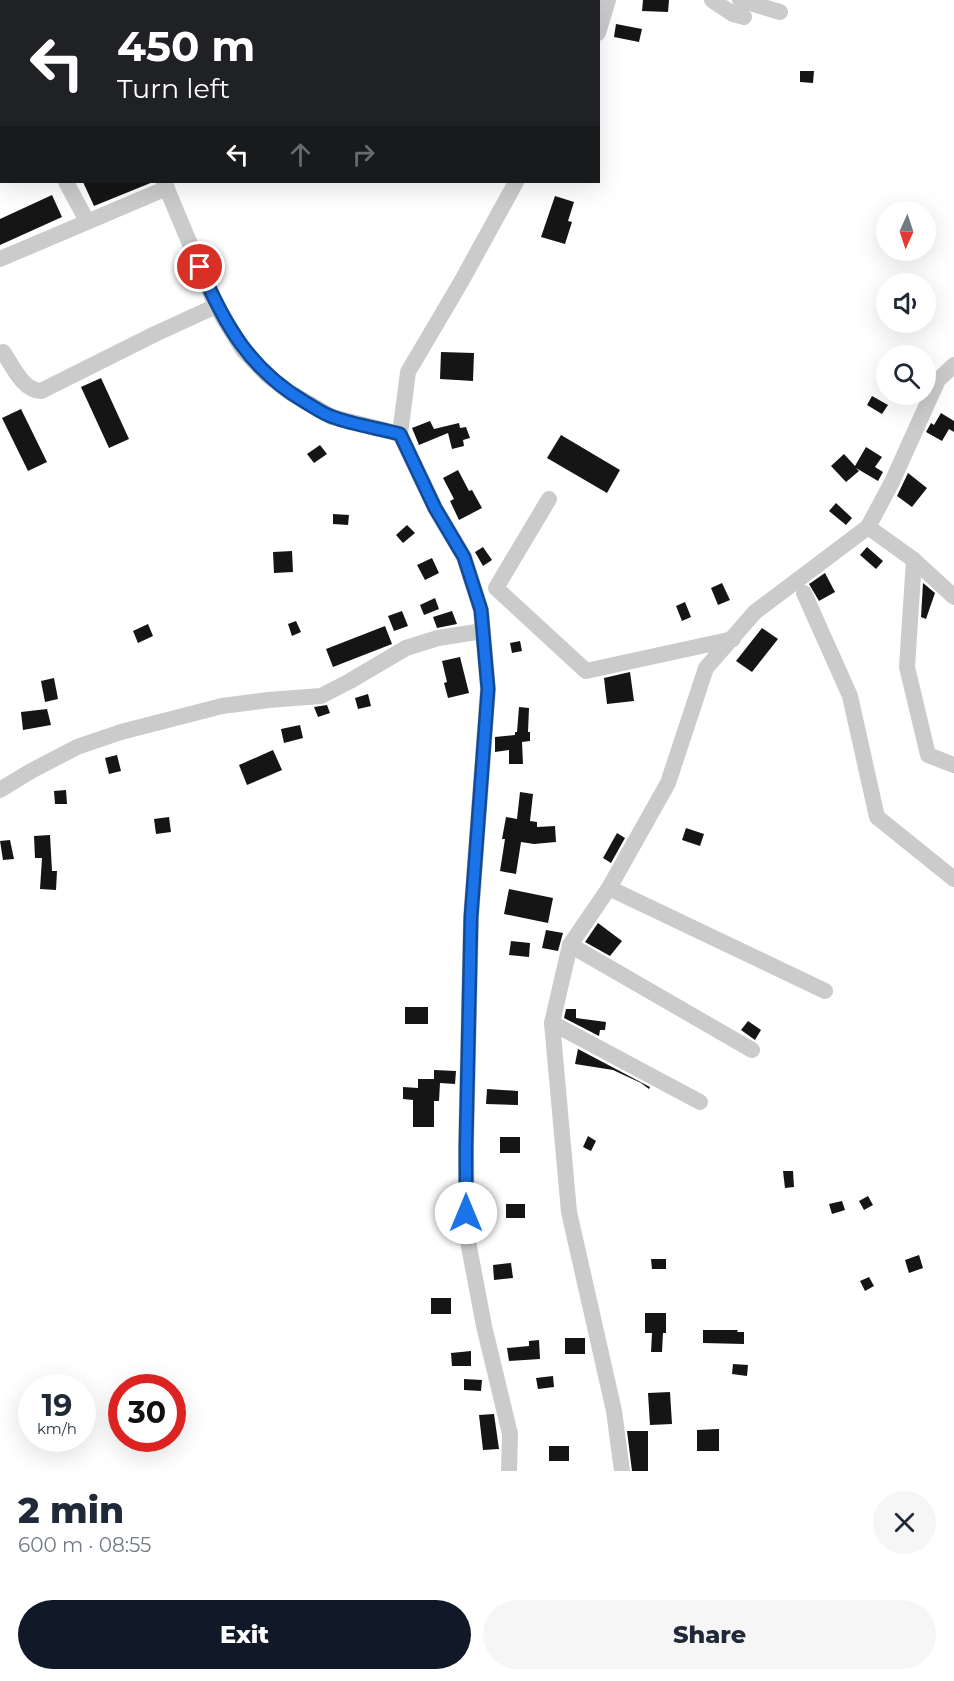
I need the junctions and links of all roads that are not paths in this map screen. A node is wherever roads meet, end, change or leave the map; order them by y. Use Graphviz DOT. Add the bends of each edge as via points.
graph roads {
  1 [pos="608,0"];
  2 [pos="712,0"];
  3 [pos="740,0"];
  4 [pos="780,12"];
  5 [pos="744,18"];
  6 [pos="600,26"];
  7 [pos="67,183"];
  8 [pos="515,183"];
  9 [pos="165,185"];
  10 [pos="87,221"];
  11 [pos="0,259"];
  12 [pos="216,306"];
  13 [pos="1,352"];
  14 [pos="954,365"];
  15 [pos="400,434"];
  16 [pos="549,499"];
  17 [pos="868,527"];
  18 [pos="914,560"];
  19 [pos="804,593"];
  20 [pos="954,597"];
  21 [pos="483,631"];
  22 [pos="733,639"];
  23 [pos="954,765"];
  24 [pos="0,790"];
  25 [pos="954,879"];
  26 [pos="609,888"];
  27 [pos="570,945"];
  28 [pos="825,991"];
  29 [pos="552,1023"];
  30 [pos="752,1050"];
  31 [pos="700,1102"];
  32 [pos="509,1471"];
  33 [pos="622,1471"];
  1 -- 6 [label="street"];
  2 -- 5 [label="street"];
  3 -- 4 [label="street"];
  7 -- 10 [label="street"];
  8 -- 15 [label="street" via="408,372"];
  9 -- 10 [label="street"];
  9 -- 12 [label="street"];
  10 -- 11 [label="street"];
  12 -- 13 [label="street" via="41,391 26,386"];
  12 -- 15 [label="street" via="243,350 289,392 332,417"];
  14 -- 17 [label="street" via="938,380"];
  15 -- 21 [label="street" via="435,508 464,557 481,610"];
  16 -- 22 [label="street" via="496,588 586,671"];
  17 -- 18 [label="street"];
  17 -- 22 [label="street" via="755,612"];
  18 -- 20 [label="street"];
  18 -- 23 [label="street" via="907,667 928,755"];
  19 -- 25 [label="street" via="850,696 877,817"];
  21 -- 24 [label="street" via="406,648 321,696 222,706 121,732 77,747"];
  21 -- 32 [label="street" via="488,689 471,917 467,1236 510,1434"];
  22 -- 26 [label="street" via="706,668 668,783"];
  26 -- 27 [label="street"];
  26 -- 28 [label="street"];
  27 -- 29 [label="street"];
  27 -- 30 [label="street"];
  29 -- 31 [label="street"];
  29 -- 33 [label="street" via="569,1212 614,1411"];
}
